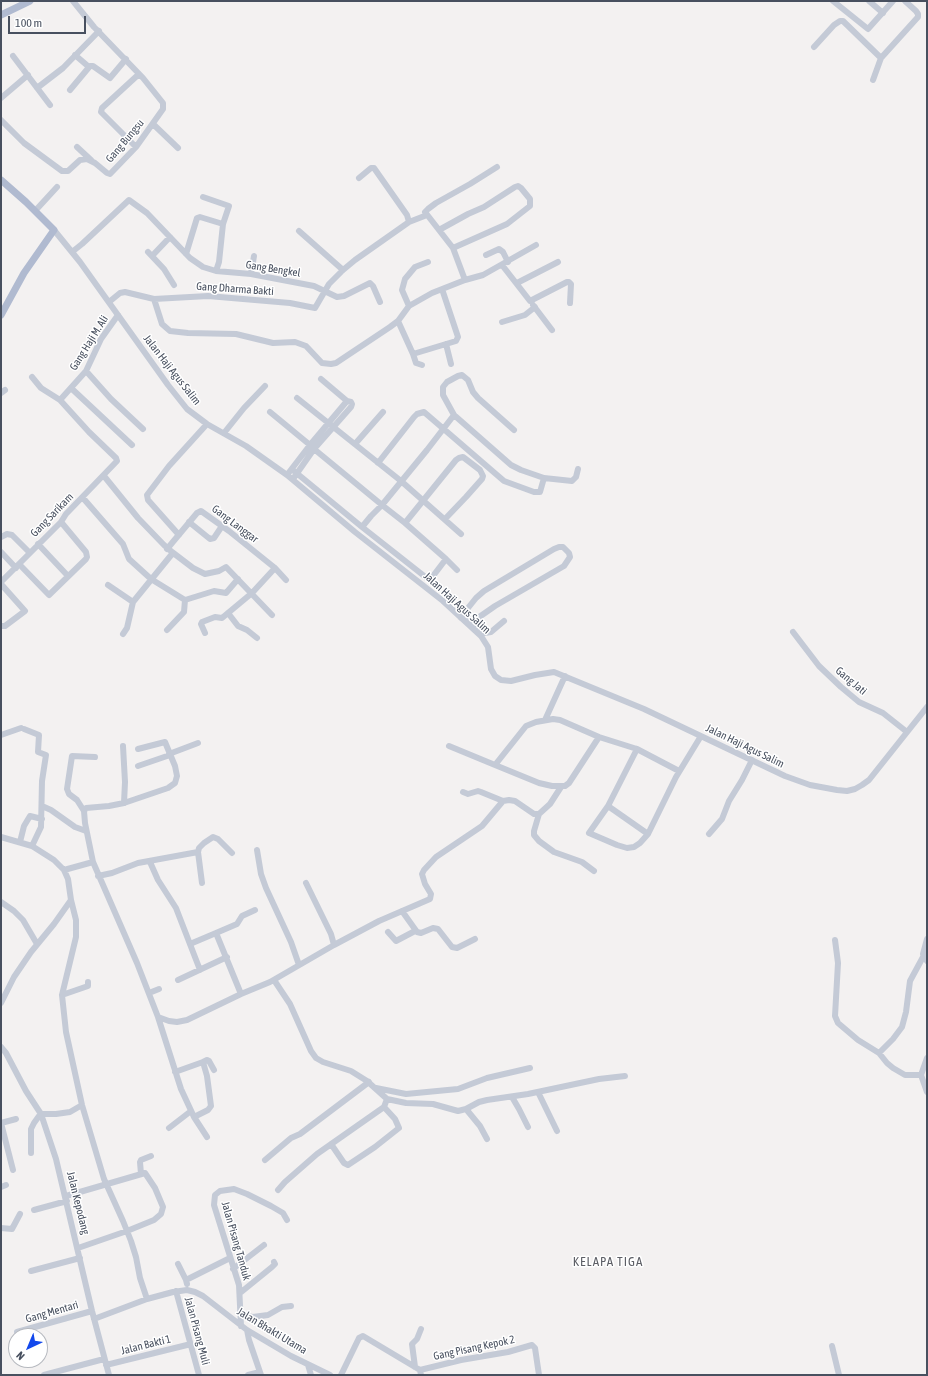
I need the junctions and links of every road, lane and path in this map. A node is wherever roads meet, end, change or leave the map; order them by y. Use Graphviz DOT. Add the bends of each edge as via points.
graph roads {
  1 [pos="73,1"];
  2 [pos="833,1"];
  3 [pos="869,1"];
  4 [pos="893,1"];
  5 [pos="905,1"];
  6 [pos="28,2"];
  7 [pos="883,13"];
  8 [pos="1,15"];
  9 [pos="99,31"];
  10 [pos="814,47"];
  11 [pos="75,55"];
  12 [pos="13,56"];
  13 [pos="881,58"];
  14 [pos="126,59"];
  15 [pos="89,67"];
  16 [pos="139,74"];
  17 [pos="28,75"];
  18 [pos="873,80"];
  19 [pos="37,88"];
  20 [pos="70,90"];
  21 [pos="1,98"];
  22 [pos="50,105"];
  23 [pos="1,120"];
  24 [pos="152,124"];
  25 [pos="77,147"];
  26 [pos="136,147"];
  27 [pos="178,148"];
  28 [pos="92,161"];
  29 [pos="497,167"];
  30 [pos="358,178"];
  31 [pos="1,180"];
  32 [pos="57,187"];
  33 [pos="203,197"];
  34 [pos="35,211"];
  35 [pos="427,215"];
  36 [pos="409,222"];
  37 [pos="223,224"];
  38 [pos="54,230"];
  39 [pos="439,230"];
  40 [pos="299,231"];
  41 [pos="170,237"];
  42 [pos="536,245"];
  43 [pos="453,248"];
  44 [pos="72,252"];
  45 [pos="186,254"];
  46 [pos="486,254"];
  47 [pos="254,256"];
  48 [pos="428,262"];
  49 [pos="558,262"];
  50 [pos="505,263"];
  51 [pos="343,270"];
  52 [pos="216,271"];
  53 [pos="251,274"];
  54 [pos="465,280"];
  55 [pos="517,283"];
  56 [pos="174,285"];
  57 [pos="442,289"];
  58 [pos="325,290"];
  59 [pos="154,299"];
  60 [pos="530,301"];
  61 [pos="109,302"];
  62 [pos="380,302"];
  63 [pos="570,303"];
  64 [pos="409,306"];
  65 [pos="535,307"];
  66 [pos="1,315"];
  67 [pos="118,315"];
  68 [pos="398,321"];
  69 [pos="502,322"];
  70 [pos="552,330"];
  71 [pos="446,344"];
  72 [pos="413,354"];
  73 [pos="451,364"];
  74 [pos="422,365"];
  75 [pos="86,372"];
  76 [pos="32,377"];
  77 [pos="321,379"];
  78 [pos="265,386"];
  79 [pos="70,388"];
  80 [pos="297,398"];
  81 [pos="60,400"];
  82 [pos="270,412"];
  83 [pos="383,412"];
  84 [pos="454,415"];
  85 [pos="207,424"];
  86 [pos="331,425"];
  87 [pos="143,429"];
  88 [pos="443,429"];
  89 [pos="514,430"];
  90 [pos="224,434"];
  91 [pos="355,444"];
  92 [pos="132,445"];
  93 [pos="312,447"];
  94 [pos="378,463"];
  95 [pos="578,469"];
  96 [pos="294,471"];
  97 [pos="287,475"];
  98 [pos="104,476"];
  99 [pos="544,478"];
  100 [pos="293,479"];
  101 [pos="401,481"];
  102 [pos="83,498"];
  103 [pos="424,500"];
  104 [pos="382,505"];
  105 [pos="445,519"];
  106 [pos="61,522"];
  107 [pos="189,522"];
  108 [pos="405,524"];
  109 [pos="222,526"];
  110 [pos="362,527"];
  111 [pos="462,534"];
  112 [pos="179,535"];
  113 [pos="1,536"];
  114 [pos="38,544"];
  115 [pos="170,550"];
  116 [pos="1,552"];
  117 [pos="30,553"];
  118 [pos="446,559"];
  119 [pos="18,566"];
  120 [pos="275,568"];
  121 [pos="457,570"];
  122 [pos="68,576"];
  123 [pos="151,579"];
  124 [pos="238,579"];
  125 [pos="286,580"];
  126 [pos="1,583"];
  127 [pos="108,585"];
  128 [pos="252,594"];
  129 [pos="185,600"];
  130 [pos="133,602"];
  131 [pos="228,613"];
  132 [pos="272,615"];
  133 [pos="463,615"];
  134 [pos="504,621"];
  135 [pos="472,622"];
  136 [pos="1,626"];
  137 [pos="167,630"];
  138 [pos="793,632"];
  139 [pos="205,633"];
  140 [pos="123,634"];
  141 [pos="257,638"];
  142 [pos="565,676"];
  143 [pos="927,707"];
  144 [pos="545,720"];
  145 [pos="908,732"];
  146 [pos="1,735"];
  147 [pos="701,736"];
  148 [pos="599,737"];
  149 [pos="198,743"];
  150 [pos="123,746"];
  151 [pos="450,746"];
  152 [pos="138,749"];
  153 [pos="637,749"];
  154 [pos="170,755"];
  155 [pos="95,757"];
  156 [pos="752,760"];
  157 [pos="495,765"];
  158 [pos="138,766"];
  159 [pos="679,771"];
  160 [pos="562,787"];
  161 [pos="463,792"];
  162 [pos="504,802"];
  163 [pos="124,803"];
  164 [pos="42,806"];
  165 [pos="608,806"];
  166 [pos="84,811"];
  167 [pos="539,814"];
  168 [pos="42,819"];
  169 [pos="86,831"];
  170 [pos="648,834"];
  171 [pos="709,834"];
  172 [pos="2,838"];
  173 [pos="20,842"];
  174 [pos="32,846"];
  175 [pos="257,850"];
  176 [pos="198,852"];
  177 [pos="232,853"];
  178 [pos="93,862"];
  179 [pos="150,862"];
  180 [pos="64,870"];
  181 [pos="594,871"];
  182 [pos="98,876"];
  183 [pos="202,883"];
  184 [pos="306,883"];
  185 [pos="71,900"];
  186 [pos="1,902"];
  187 [pos="256,910"];
  188 [pos="402,911"];
  189 [pos="415,931"];
  190 [pos="388,932"];
  191 [pos="216,933"];
  192 [pos="475,939"];
  193 [pos="927,939"];
  194 [pos="836,940"];
  195 [pos="37,944"];
  196 [pos="190,944"];
  197 [pos="334,945"];
  198 [pos="227,957"];
  199 [pos="925,959"];
  200 [pos="299,965"];
  201 [pos="200,970"];
  202 [pos="178,980"];
  203 [pos="274,980"];
  204 [pos="88,982"];
  205 [pos="158,989"];
  206 [pos="149,993"];
  207 [pos="241,994"];
  208 [pos="62,995"];
  209 [pos="1,1003"];
  210 [pos="158,1017"];
  211 [pos="1,1047"];
  212 [pos="879,1053"];
  213 [pos="927,1058"];
  214 [pos="203,1062"];
  215 [pos="530,1068"];
  216 [pos="214,1070"];
  217 [pos="175,1072"];
  218 [pos="625,1076"];
  219 [pos="921,1076"];
  220 [pos="369,1082"];
  221 [pos="375,1088"];
  222 [pos="538,1092"];
  223 [pos="927,1092"];
  224 [pos="512,1097"];
  225 [pos="387,1099"];
  226 [pos="82,1105"];
  227 [pos="384,1107"];
  228 [pos="466,1109"];
  229 [pos="191,1110"];
  230 [pos="41,1114"];
  231 [pos="194,1117"];
  232 [pos="16,1119"];
  233 [pos="1,1123"];
  234 [pos="169,1128"];
  235 [pos="528,1128"];
  236 [pos="557,1131"];
  237 [pos="207,1137"];
  238 [pos="487,1138"];
  239 [pos="331,1144"];
  240 [pos="31,1153"];
  241 [pos="151,1156"];
  242 [pos="265,1160"];
  243 [pos="13,1170"];
  244 [pos="141,1174"];
  245 [pos="106,1185"];
  246 [pos="278,1190"];
  247 [pos="66,1199"];
  248 [pos="34,1210"];
  249 [pos="20,1214"];
  250 [pos="287,1220"];
  251 [pos="1,1228"];
  252 [pos="127,1231"];
  253 [pos="264,1245"];
  254 [pos="78,1248"];
  255 [pos="80,1258"];
  256 [pos="230,1258"];
  257 [pos="274,1262"];
  258 [pos="178,1264"];
  259 [pos="233,1269"];
  260 [pos="31,1271"];
  261 [pos="186,1280"];
  262 [pos="187,1290"];
  263 [pos="176,1291"];
  264 [pos="240,1293"];
  265 [pos="147,1298"];
  266 [pos="291,1306"];
  267 [pos="92,1311"];
  268 [pos="241,1315"];
  269 [pos="94,1319"];
  270 [pos="31,1328"];
  271 [pos="244,1328"];
  272 [pos="421,1329"];
  273 [pos="191,1344"];
  274 [pos="832,1346"];
  275 [pos="105,1362"];
  276 [pos="308,1365"];
  277 [pos="418,1371"];
  278 [pos="58,1373"];
  279 [pos="260,1373"];
  280 [pos="44,1375"];
  281 [pos="109,1375"];
  282 [pos="199,1375"];
  283 [pos="248,1375"];
  284 [pos="311,1375"];
  285 [pos="330,1375"];
  286 [pos="341,1375"];
  287 [pos="539,1375"];
  288 [pos="839,1375"];
  1 -- 9 [label="street"];
  2 -- 7 [label="street" via="868,29"];
  3 -- 7 [label="street"];
  4 -- 7 [label="street"];
  5 -- 13 [label="street" via="916,11 918,17"];
  6 -- 8 [label="main road"];
  9 -- 11 [label="street"];
  9 -- 14 [label="street"];
  10 -- 13 [label="street" via="834,25 843,21"];
  11 -- 15 [label="street"];
  11 -- 19 [label="street"];
  12 -- 17 [label="street"];
  13 -- 18 [label="street"];
  14 -- 15 [label="street" via="110,78 93,66"];
  14 -- 16 [label="street"];
  15 -- 20 [label="street"];
  16 -- 24 [label="street, Gang Bungsu" via="164,106"];
  16 -- 26 [label="street" via="102,108 101,112"];
  17 -- 19 [label="street"];
  17 -- 21 [label="street"];
  19 -- 22 [label="street"];
  23 -- 28 [label="street, Gang Bungsu" via="24,142 62,171 68,171 84,159"];
  24 -- 26 [label="street, Gang Bungsu"];
  24 -- 27 [label="street"];
  25 -- 28 [label="street"];
  26 -- 28 [label="street, Gang Bungsu" via="110,174"];
  29 -- 35 [label="street" via="428,209 425,212"];
  30 -- 36 [label="street" via="374,168 407,215"];
  31 -- 34 [label="main road"];
  32 -- 34 [label="street"];
  33 -- 37 [label="street" via="229,206"];
  34 -- 38 [label="main road"];
  35 -- 36 [label="street"];
  35 -- 39 [label="street"];
  36 -- 51 [label="street"];
  37 -- 45 [label="street" via="197,218"];
  37 -- 52 [label="street"];
  38 -- 44 [label="street, Jalan Haji Agus Salim"];
  38 -- 66 [label="main road" via="16,285"];
  39 -- 43 [label="street"];
  39 -- 43 [label="street" via="484,207 515,187 521,188 530,199 530,206 507,224"];
  40 -- 51 [label="street"];
  41 -- 44 [label="street, Gang Bengkel" via="148,213 129,200"];
  41 -- 45 [label="street, Gang Bengkel"];
  41 -- 56 [label="street" via="150,254 166,271"];
  42 -- 50 [label="street"];
  43 -- 54 [label="street"];
  44 -- 61 [label="street, Jalan Haji Agus Salim"];
  45 -- 52 [label="street, Gang Bengkel" via="198,264"];
  46 -- 50 [label="street" via="499,249 503,252"];
  47 -- 53 [label="street"];
  48 -- 64 [label="street" via="415,267 404,279 402,290"];
  49 -- 55 [label="street"];
  50 -- 54 [label="street" via="483,275"];
  50 -- 55 [label="street"];
  51 -- 58 [label="street"];
  52 -- 53 [label="street, Gang Bengkel"];
  53 -- 58 [label="street, Gang Bengkel"];
  54 -- 57 [label="street"];
  55 -- 60 [label="street"];
  57 -- 64 [label="street"];
  57 -- 71 [label="street" via="458,337"];
  58 -- 59 [label="street, Gang Dharma Bakti" via="315,308 290,303 208,296"];
  58 -- 62 [label="street, Gang Bengkel" via="340,297 370,284"];
  59 -- 61 [label="street, Gang Dharma Bakti" via="122,292"];
  59 -- 68 [label="street" via="162,324 170,331 231,333 273,343 301,343 322,363 328,364 336,363"];
  60 -- 63 [label="street" via="567,282 571,284"];
  60 -- 65 [label="street"];
  61 -- 67 [label="street, Jalan Haji Agus Salim"];
  64 -- 68 [label="street"];
  65 -- 69 [label="street" via="525,315"];
  65 -- 70 [label="street"];
  67 -- 75 [label="street, Gang Haji M. Ali" via="101,339"];
  67 -- 85 [label="street, Jalan Haji Agus Salim" via="187,409"];
  68 -- 72 [label="street"];
  71 -- 72 [label="street"];
  71 -- 73 [label="street"];
  72 -- 74 [label="street" via="416,363"];
  75 -- 79 [label="street, Gang Haji M. Ali"];
  75 -- 87 [label="street"];
  76 -- 81 [label="street" via="41,388"];
  77 -- 86 [label="street" via="352,404"];
  78 -- 90 [label="street"];
  79 -- 81 [label="street, Gang Haji M. Ali"];
  79 -- 92 [label="street"];
  80 -- 86 [label="street"];
  81 -- 98 [label="street, Gang Sarikam" via="116,458 117,461"];
  82 -- 93 [label="street"];
  83 -- 91 [label="street"];
  84 -- 88 [label="street"];
  84 -- 89 [label="street" via="443,395 443,387 447,382 462,375 468,380 478,398"];
  84 -- 99 [label="street" via="511,465"];
  85 -- 90 [label="street, Jalan Haji Agus Salim"];
  85 -- 112 [label="street" via="147,495 148,500"];
  86 -- 91 [label="street"];
  86 -- 93 [label="street"];
  88 -- 94 [label="street" via="427,414 420,413 414,417"];
  88 -- 99 [label="street" via="509,484 538,493"];
  88 -- 101 [label="street"];
  90 -- 97 [label="street, Jalan Haji Agus Salim"];
  91 -- 94 [label="street"];
  93 -- 96 [label="street"];
  93 -- 104 [label="street"];
  94 -- 101 [label="street"];
  95 -- 99 [label="street" via="572,481"];
  96 -- 97 [label="street"];
  96 -- 100 [label="street"];
  96 -- 110 [label="street"];
  97 -- 100 [label="street, Jalan Haji Agus Salim"];
  98 -- 102 [label="street, Gang Sarikam"];
  98 -- 115 [label="street" via="138,518"];
  100 -- 133 [label="street, Jalan Haji Agus Salim"];
  101 -- 103 [label="street"];
  101 -- 104 [label="street"];
  102 -- 106 [label="street, Gang Sarikam"];
  102 -- 123 [label="street" via="123,544 129,559"];
  103 -- 105 [label="street"];
  103 -- 105 [label="street" via="459,458 466,458 480,470 483,474 482,479"];
  103 -- 108 [label="street"];
  104 -- 108 [label="street"];
  104 -- 110 [label="street"];
  105 -- 111 [label="street"];
  106 -- 114 [label="street, Gang Sarikam"];
  106 -- 122 [label="street" via="86,552 87,557"];
  107 -- 109 [label="street, Gang Langgar" via="201,511"];
  107 -- 109 [label="street" via="210,539 214,538"];
  107 -- 112 [label="street, Gang Langgar"];
  108 -- 118 [label="street"];
  109 -- 120 [label="street, Gang Langgar"];
  110 -- 118 [label="street" via="428,578 433,576"];
  112 -- 115 [label="street, Gang Langgar"];
  113 -- 117 [label="street" via="12,535"];
  114 -- 117 [label="street, Gang Sarikam"];
  114 -- 122 [label="street"];
  115 -- 123 [label="street, Gang Langgar" via="172,556"];
  115 -- 124 [label="street" via="205,574 226,567"];
  116 -- 119 [label="street"];
  117 -- 119 [label="street, Gang Sarikam"];
  118 -- 121 [label="street"];
  119 -- 122 [label="street" via="49,595"];
  119 -- 126 [label="street, Gang Sarikam"];
  120 -- 125 [label="street, Gang Langgar"];
  120 -- 128 [label="street"];
  123 -- 129 [label="street"];
  123 -- 130 [label="street, Gang Langgar"];
  124 -- 128 [label="street"];
  124 -- 129 [label="street" via="226,593 214,591"];
  126 -- 136 [label="street" via="25,611 5,626"];
  127 -- 130 [label="street"];
  128 -- 131 [label="street"];
  128 -- 132 [label="street"];
  129 -- 137 [label="street" via="184,612"];
  130 -- 140 [label="street" via="127,628"];
  131 -- 139 [label="street" via="222,618 215,617 202,622"];
  131 -- 141 [label="street" via="238,626"];
  133 -- 135 [label="street"];
  133 -- 135 [label="street" via="484,591 559,546 568,553 570,557 564,566"];
  133 -- 142 [label="street, Jalan Haji Agus Salim" via="486,642 491,668 501,680 516,680 554,672"];
  134 -- 135 [label="street" via="491,632 485,633"];
  138 -- 145 [label="street, Gang Jati" via="814,661 841,687 859,702 883,713"];
  142 -- 144 [label="street"];
  142 -- 147 [label="street, Jalan Haji Agus Salim"];
  143 -- 145 [label="street, Jalan Haji Agus Salim"];
  144 -- 148 [label="street" via="560,720"];
  144 -- 157 [label="street" via="526,726"];
  145 -- 156 [label="street, Jalan Haji Agus Salim" via="870,780 847,790 796,780"];
  146 -- 164 [label="street" via="23,728 39,734 38,752 46,755"];
  147 -- 156 [label="street, Jalan Haji Agus Salim"];
  147 -- 159 [label="street"];
  148 -- 153 [label="street"];
  148 -- 160 [label="street" via="569,783"];
  149 -- 154 [label="street"];
  150 -- 163 [label="street"];
  151 -- 157 [label="street"];
  152 -- 154 [label="street" via="164,742"];
  153 -- 159 [label="street"];
  153 -- 165 [label="street"];
  154 -- 158 [label="street"];
  154 -- 163 [label="street" via="177,776 175,783 168,788"];
  155 -- 166 [label="street" via="72,756 67,792 77,800"];
  156 -- 171 [label="street" via="722,819"];
  157 -- 160 [label="street" via="539,783"];
  159 -- 170 [label="street"];
  160 -- 167 [label="street"];
  161 -- 162 [label="street" via="468,794 478,791"];
  162 -- 167 [label="street" via="515,801 534,814"];
  162 -- 188 [label="street" via="482,826 440,853 424,870 423,879 431,894 430,899"];
  163 -- 166 [label="street" via="89,807"];
  164 -- 168 [label="street"];
  164 -- 169 [label="street"];
  165 -- 170 [label="street"];
  165 -- 170 [label="street" via="589,833 628,848 640,843"];
  166 -- 169 [label="street"];
  167 -- 181 [label="street" via="534,834 539,841 554,852 582,862"];
  168 -- 173 [label="street" via="30,816 24,826"];
  168 -- 174 [label="street"];
  169 -- 178 [label="street"];
  172 -- 173 [label="street"];
  173 -- 174 [label="street"];
  174 -- 180 [label="street" via="48,855"];
  175 -- 200 [label="street" via="266,888"];
  176 -- 177 [label="street" via="199,848 213,836"];
  176 -- 179 [label="street"];
  176 -- 183 [label="street"];
  178 -- 180 [label="street"];
  178 -- 182 [label="street"];
  179 -- 182 [label="street" via="138,863"];
  179 -- 196 [label="street" via="176,908"];
  180 -- 185 [label="street"];
  182 -- 206 [label="street"];
  184 -- 197 [label="street"];
  185 -- 195 [label="street"];
  185 -- 208 [label="street" via="76,920 76,937"];
  186 -- 195 [label="street" via="23,920"];
  187 -- 191 [label="street" via="242,916 237,924"];
  188 -- 189 [label="street"];
  188 -- 197 [label="street"];
  189 -- 190 [label="street" via="396,941"];
  189 -- 192 [label="street" via="421,933 431,928 438,929 454,948"];
  191 -- 196 [label="street"];
  191 -- 198 [label="street"];
  193 -- 199 [label="street"];
  194 -- 212 [label="street" via="836,1020 858,1040"];
  195 -- 209 [label="street" via="14,977"];
  196 -- 201 [label="street"];
  197 -- 200 [label="street"];
  198 -- 201 [label="street"];
  198 -- 207 [label="street"];
  199 -- 212 [label="street" via="910,981 902,1027"];
  200 -- 203 [label="street"];
  201 -- 202 [label="street"];
  203 -- 207 [label="street"];
  203 -- 220 [label="street" via="290,1004 316,1058 346,1068"];
  204 -- 208 [label="street" via="88,986"];
  205 -- 206 [label="street"];
  206 -- 210 [label="street"];
  207 -- 210 [label="street" via="187,1020 177,1022"];
  208 -- 226 [label="street" via="66,1032"];
  210 -- 217 [label="street"];
  211 -- 230 [label="street, Jalan Kepodang"];
  212 -- 219 [label="street" via="900,1073"];
  213 -- 219 [label="street"];
  214 -- 216 [label="street" via="209,1061"];
  214 -- 217 [label="street"];
  214 -- 231 [label="street" via="211,1106"];
  215 -- 221 [label="street" via="487,1078 458,1089 406,1094"];
  217 -- 229 [label="street"];
  218 -- 222 [label="street" via="599,1078"];
  219 -- 223 [label="street"];
  220 -- 221 [label="street"];
  220 -- 242 [label="street"];
  221 -- 225 [label="street"];
  222 -- 224 [label="street"];
  222 -- 236 [label="street"];
  224 -- 228 [label="street" via="479,1102"];
  224 -- 235 [label="street"];
  225 -- 227 [label="street"];
  225 -- 228 [label="street" via="433,1104 454,1110"];
  226 -- 230 [label="street" via="70,1112"];
  226 -- 245 [label="street"];
  227 -- 239 [label="street"];
  227 -- 239 [label="street" via="396,1119 399,1128 375,1147 348,1165"];
  228 -- 238 [label="street"];
  229 -- 231 [label="street"];
  229 -- 234 [label="street"];
  230 -- 240 [label="street" via="31,1129"];
  230 -- 247 [label="street, Jalan Kepodang"];
  231 -- 237 [label="street"];
  232 -- 233 [label="street"];
  233 -- 243 [label="street"];
  239 -- 246 [label="street" via="284,1182"];
  241 -- 244 [label="street" via="141,1160"];
  244 -- 245 [label="street"];
  244 -- 252 [label="street" via="147,1174 163,1211 154,1220"];
  245 -- 247 [label="street"];
  245 -- 252 [label="street"];
  247 -- 248 [label="street"];
  247 -- 254 [label="street, Jalan Kepodang"];
  249 -- 251 [label="street" via="12,1229"];
  250 -- 256 [label="street, Jalan Pisang Tanduk" via="283,1213 247,1194 234,1189 218,1192 214,1198 214,1206"];
  252 -- 254 [label="street"];
  252 -- 265 [label="street"];
  253 -- 259 [label="street"];
  254 -- 255 [label="street, Jalan Kepodang"];
  255 -- 260 [label="street"];
  255 -- 267 [label="street, Jalan Kepodang"];
  256 -- 259 [label="street, Jalan Pisang Tanduk"];
  256 -- 261 [label="street"];
  257 -- 264 [label="street" via="272,1268"];
  258 -- 261 [label="street"];
  259 -- 264 [label="street, Jalan Pisang Tanduk"];
  261 -- 262 [label="street"];
  262 -- 263 [label="street, Jalan Bhakti Utama"];
  262 -- 271 [label="street, Jalan Bhakti Utama" via="203,1296"];
  263 -- 265 [label="street, Jalan Bhakti Utama"];
  263 -- 273 [label="street, Jalan Pisang Muli"];
  264 -- 268 [label="street, Jalan Pisang Tanduk"];
  265 -- 269 [label="street, Jalan Bhakti Utama"];
  266 -- 268 [label="street" via="268,1315"];
  267 -- 269 [label="street, Jalan Kepodang"];
  267 -- 270 [label="street, Gang Mentari"];
  268 -- 271 [label="street, Jalan Pisang Tanduk"];
  269 -- 275 [label="street, Jalan Kepodang"];
  271 -- 276 [label="street, Jalan Bhakti Utama"];
  271 -- 279 [label="street, Jalan Pisang Tanduk"];
  272 -- 277 [label="street" via="412,1344"];
  273 -- 275 [label="street, Jalan Bakti 1"];
  273 -- 282 [label="street, Jalan Pisang Muli"];
  274 -- 288 [label="street"];
  275 -- 278 [label="street, Jalan Bakti 1"];
  275 -- 281 [label="street, Jalan Kepodang"];
  276 -- 284 [label="street"];
  276 -- 285 [label="street, Jalan Bhakti Utama"];
  277 -- 286 [label="street" via="362,1336"];
  277 -- 287 [label="street, Gang Pisang Kepok 2" via="533,1346"];
  278 -- 280 [label="street, Jalan Bakti 1"];
  279 -- 283 [label="street"];
}
